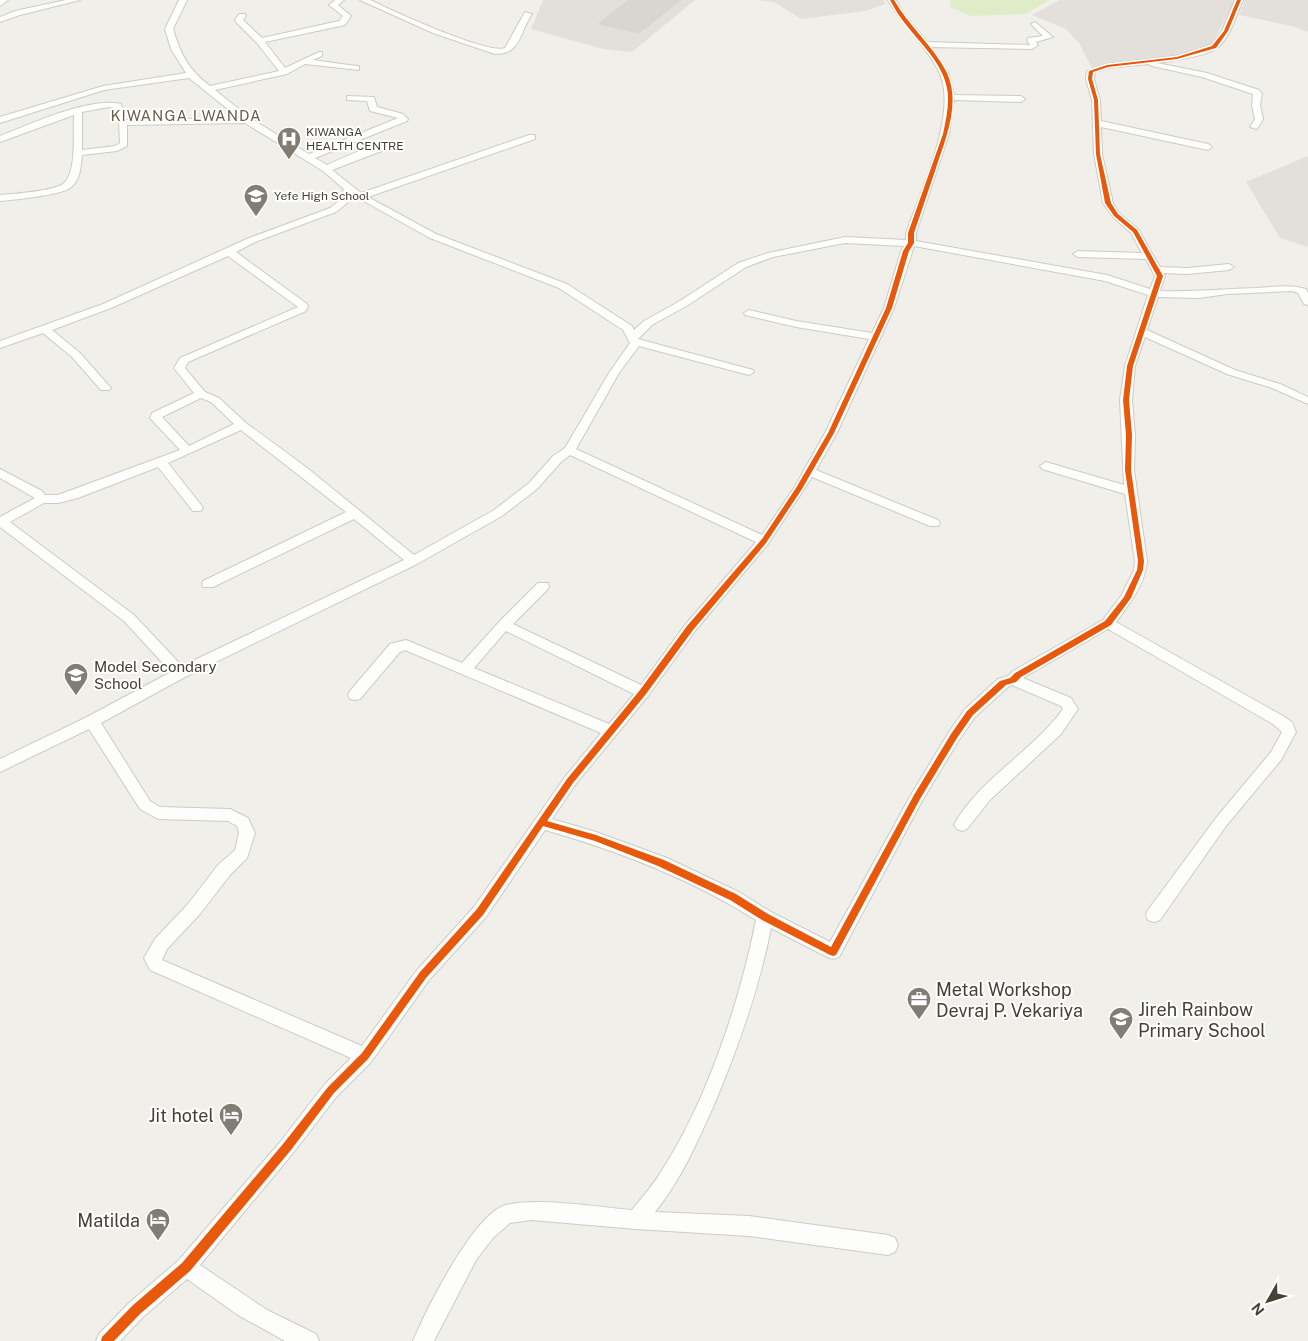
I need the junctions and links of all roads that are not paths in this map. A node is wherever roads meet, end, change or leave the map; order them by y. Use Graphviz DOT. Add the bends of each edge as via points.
graph roads {
  1 [pos="4,0"];
  2 [pos="76,0"];
  3 [pos="183,0"];
  4 [pos="340,0"];
  5 [pos="364,0"];
  6 [pos="892,0"];
  7 [pos="1239,0"];
  8 [pos="0,4"];
  9 [pos="0,10"];
  10 [pos="18,14"];
  11 [pos="528,14"];
  12 [pos="242,16"];
  13 [pos="0,20"];
  14 [pos="1035,24"];
  15 [pos="260,41"];
  16 [pos="925,44"];
  17 [pos="319,54"];
  18 [pos="306,62"];
  19 [pos="1136,63"];
  20 [pos="356,68"];
  21 [pos="284,72"];
  22 [pos="191,75"];
  23 [pos="208,89"];
  24 [pos="950,97"];
  25 [pos="350,98"];
  26 [pos="1020,99"];
  27 [pos="78,111"];
  28 [pos="0,120"];
  29 [pos="248,120"];
  30 [pos="123,122"];
  31 [pos="1097,123"];
  32 [pos="1254,127"];
  33 [pos="532,137"];
  34 [pos="0,139"];
  35 [pos="389,145"];
  36 [pos="1208,147"];
  37 [pos="79,153"];
  38 [pos="310,157"];
  39 [pos="326,169"];
  40 [pos="349,188"];
  41 [pos="0,198"];
  42 [pos="360,198"];
  43 [pos="910,243"];
  44 [pos="229,252"];
  45 [pos="1078,254"];
  46 [pos="1150,256"];
  47 [pos="1229,267"];
  48 [pos="1157,270"];
  49 [pos="1154,294"];
  50 [pos="1308,302"];
  51 [pos="749,313"];
  52 [pos="45,330"];
  53 [pos="1142,332"];
  54 [pos="876,337"];
  55 [pos="633,340"];
  56 [pos="0,345"];
  57 [pos="749,372"];
  58 [pos="105,388"];
  59 [pos="201,394"];
  60 [pos="1308,401"];
  61 [pos="242,425"];
  62 [pos="569,450"];
  63 [pos="188,451"];
  64 [pos="161,462"];
  65 [pos="1046,466"];
  66 [pos="809,472"];
  67 [pos="0,473"];
  68 [pos="1130,491"];
  69 [pos="42,499"];
  70 [pos="197,508"];
  71 [pos="355,513"];
  72 [pos="0,522"];
  73 [pos="934,523"];
  74 [pos="764,541"];
  75 [pos="414,561"];
  76 [pos="208,584"];
  77 [pos="543,586"];
  78 [pos="1108,623"];
  79 [pos="504,625"];
  80 [pos="465,669"];
  81 [pos="180,673"];
  82 [pos="1013,680"];
  83 [pos="643,692"];
  84 [pos="356,695"];
  85 [pos="92,721"];
  86 [pos="611,731"];
  87 [pos="0,766"];
  88 [pos="543,823"];
  89 [pos="962,825"];
  90 [pos="1154,915"];
  91 [pos="765,917"];
  92 [pos="365,1056"];
  93 [pos="636,1220"];
  94 [pos="888,1245"];
  95 [pos="186,1267"];
  96 [pos="104,1340"];
  97 [pos="309,1341"];
  98 [pos="424,1341"];
  1 -- 8 [label="street"];
  2 -- 10 [label="street"];
  3 -- 22 [label="street" via="170,24 169,34"];
  4 -- 15 [label="street" via="333,5 347,16 342,23"];
  5 -- 11 [label="street" via="404,19 498,53 513,46"];
  6 -- 16 [label="street" via="900,16"];
  7 -- 19 [label="street" via="1226,31 1214,47 1177,58"];
  9 -- 10 [label="street"];
  10 -- 13 [label="street"];
  12 -- 15 [label="street" via="241,24"];
  14 -- 16 [label="street" via="1049,37 1031,40 1032,47"];
  15 -- 21 [label="street"];
  16 -- 24 [label="street" via="944,69"];
  17 -- 18 [label="street"];
  18 -- 20 [label="street"];
  18 -- 21 [label="street"];
  19 -- 31 [label="street" via="1108,66 1091,72"];
  19 -- 32 [label="street" via="1204,75 1256,92 1260,119"];
  21 -- 23 [label="street"];
  22 -- 23 [label="street"];
  22 -- 28 [label="street" via="103,88"];
  23 -- 29 [label="street"];
  24 -- 26 [label="street"];
  24 -- 43 [label="street" via="945,134"];
  25 -- 38 [label="street" via="371,99 373,109 404,119"];
  27 -- 30 [label="street" via="116,104"];
  27 -- 34 [label="street"];
  27 -- 37 [label="street"];
  29 -- 30 [label="street"];
  29 -- 38 [label="street"];
  30 -- 37 [label="street" via="122,146"];
  31 -- 36 [label="street"];
  31 -- 46 [label="street" via="1098,154 1108,203 1135,231"];
  33 -- 42 [label="street"];
  35 -- 39 [label="street"];
  37 -- 41 [label="street" via="73,179 66,188"];
  38 -- 39 [label="street"];
  39 -- 40 [label="street"];
  40 -- 42 [label="street"];
  40 -- 44 [label="street" via="344,201 333,210 252,240"];
  42 -- 55 [label="street" via="433,236 563,286 628,328"];
  43 -- 49 [label="street" via="1107,278"];
  43 -- 54 [label="street"];
  43 -- 55 [label="street" via="845,240 754,260 648,323"];
  44 -- 52 [label="street"];
  44 -- 59 [label="street" via="303,306 184,360 179,368"];
  45 -- 46 [label="street"];
  46 -- 48 [label="street"];
  47 -- 48 [label="street"];
  48 -- 49 [label="street" via="1160,276"];
  49 -- 50 [label="street" via="1199,295 1292,288 1302,292"];
  49 -- 53 [label="street"];
  51 -- 54 [label="street"];
  52 -- 56 [label="street"];
  52 -- 58 [label="street" via="76,355"];
  53 -- 60 [label="street" via="1231,372 1276,386"];
  53 -- 68 [label="street" via="1130,366 1126,400"];
  54 -- 66 [label="street"];
  55 -- 57 [label="street"];
  55 -- 62 [label="street"];
  59 -- 61 [label="street" via="215,400"];
  59 -- 63 [label="street" via="156,415"];
  61 -- 63 [label="street"];
  61 -- 71 [label="street"];
  62 -- 74 [label="street"];
  62 -- 75 [label="street" via="533,486 498,513"];
  63 -- 64 [label="street"];
  64 -- 69 [label="street" via="74,496"];
  64 -- 70 [label="street"];
  65 -- 68 [label="street"];
  66 -- 73 [label="street"];
  66 -- 74 [label="street"];
  67 -- 69 [label="street"];
  68 -- 78 [label="street" via="1140,570 1127,598"];
  69 -- 72 [label="street"];
  71 -- 75 [label="street"];
  71 -- 76 [label="street"];
  72 -- 81 [label="street" via="129,618"];
  74 -- 83 [label="street" via="690,628"];
  75 -- 81 [label="street"];
  77 -- 79 [label="street"];
  78 -- 82 [label="street"];
  78 -- 90 [label="street" via="1278,720 1287,726 1289,732 1276,756 1221,822"];
  79 -- 80 [label="street"];
  79 -- 83 [label="street"];
  80 -- 84 [label="street" via="406,645 401,646 391,652"];
  80 -- 86 [label="street"];
  81 -- 85 [label="street"];
  82 -- 89 [label="street" via="1066,702 1071,709 1056,730 985,796"];
  82 -- 91 [label="street" via="1003,683 970,713 954,736 833,952"];
  83 -- 86 [label="street"];
  85 -- 87 [label="street"];
  85 -- 92 [label="street" via="145,805 158,812 230,815 243,822 247,833 242,853 160,944 152,958 156,965"];
  86 -- 88 [label="street" via="570,781"];
  88 -- 91 [label="street" via="596,838 661,863 733,897"];
  88 -- 92 [label="street" via="480,912 423,975"];
  91 -- 93 [label="street" via="760,945 735,1026 712,1087 667,1180"];
  92 -- 95 [label="street" via="331,1090"];
  93 -- 94 [label="street" via="749,1226"];
  93 -- 98 [label="street" via="530,1211 506,1214 486,1231 470,1254"];
  95 -- 96 [label="street"];
  95 -- 97 [label="street" via="226,1296 288,1333"];
}
